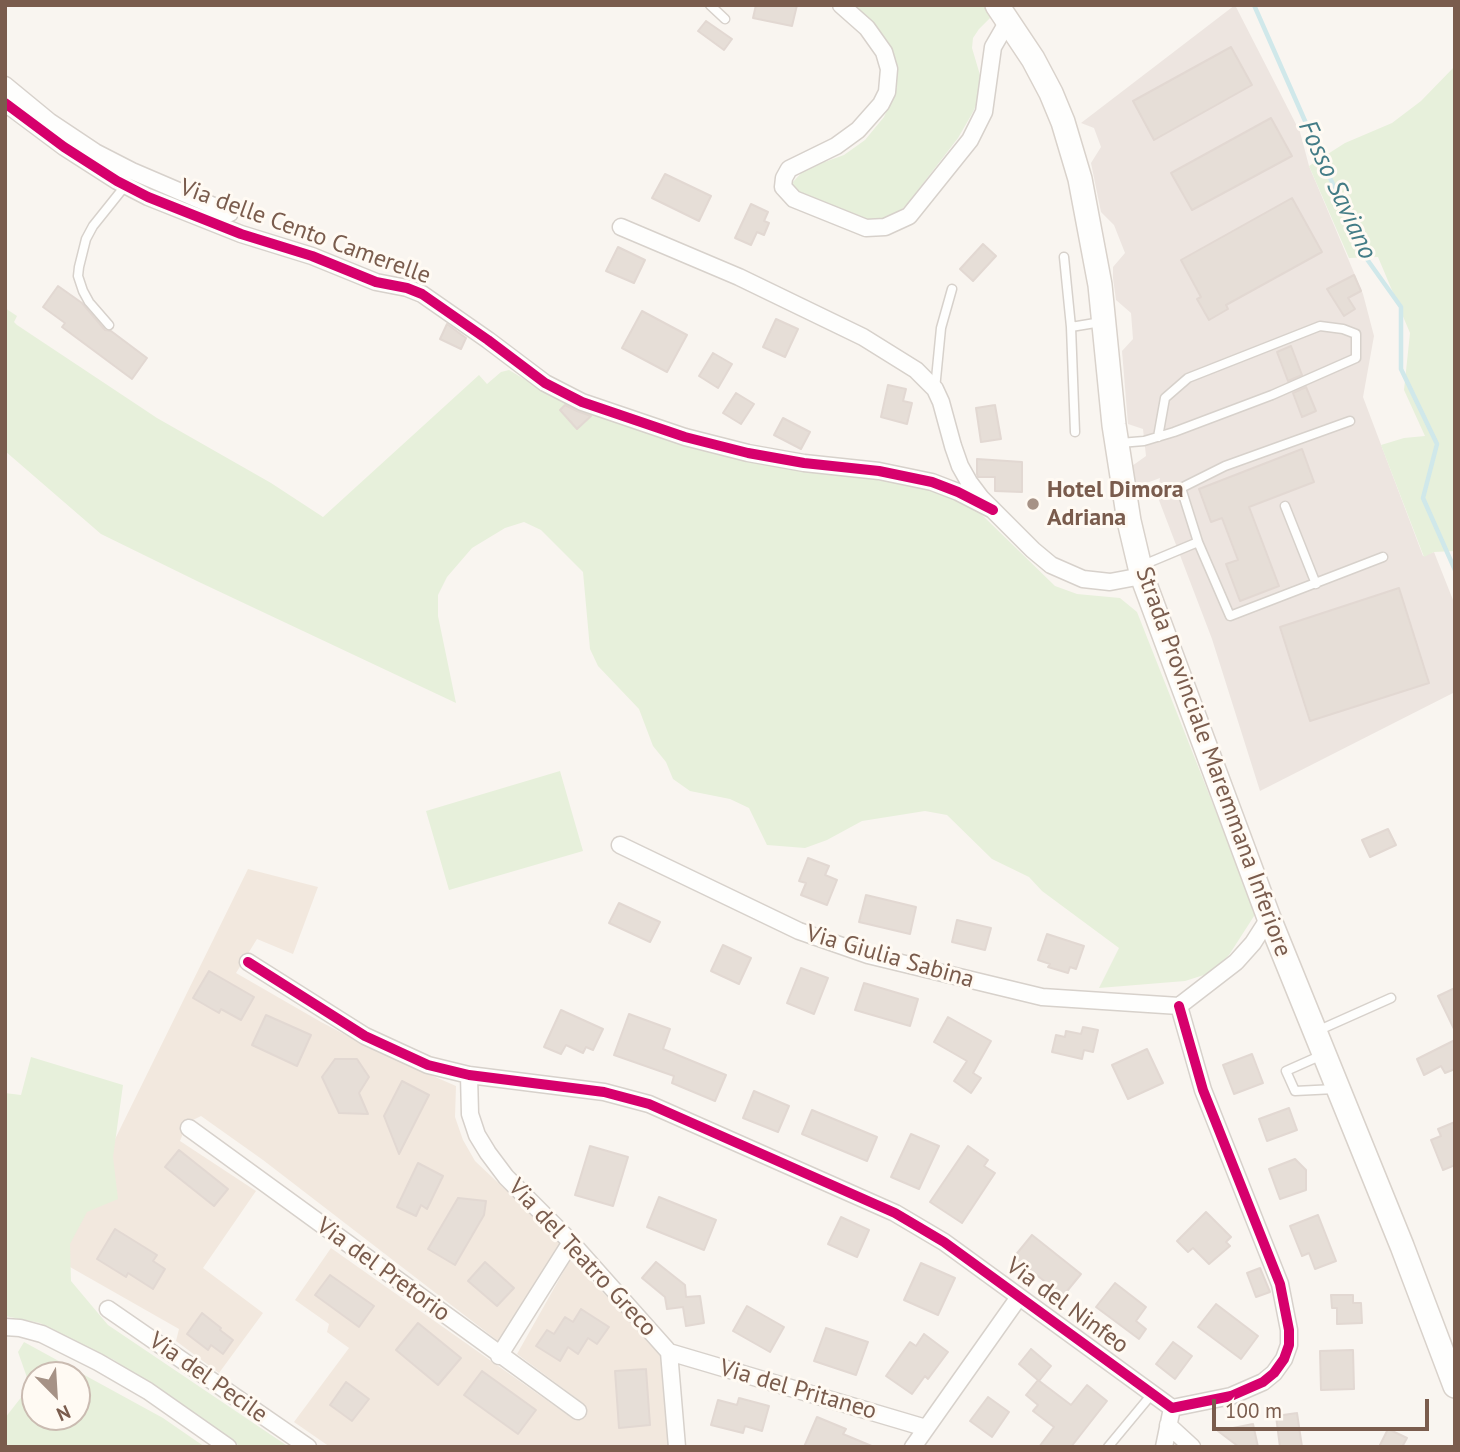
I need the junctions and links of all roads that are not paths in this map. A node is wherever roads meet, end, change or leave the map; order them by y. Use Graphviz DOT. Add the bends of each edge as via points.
graph roads {
  1 [pos="710,5"];
  2 [pos="841,5"];
  3 [pos="1003,13"];
  4 [pos="724,19"];
  5 [pos="5,85"];
  6 [pos="5,103"];
  7 [pos="125,186"];
  8 [pos="230,213"];
  9 [pos="621,228"];
  10 [pos="1064,257"];
  11 [pos="952,289"];
  12 [pos="1104,321"];
  13 [pos="109,325"];
  14 [pos="1071,327"];
  15 [pos="935,389"];
  16 [pos="1350,421"];
  17 [pos="1075,432"];
  18 [pos="1158,437"];
  19 [pos="1117,444"];
  20 [pos="1285,506"];
  21 [pos="993,510"];
  22 [pos="1198,542"];
  23 [pos="1383,557"];
  24 [pos="1141,571"];
  25 [pos="1315,584"];
  26 [pos="620,845"];
  27 [pos="1269,918"];
  28 [pos="248,962"];
  29 [pos="1391,998"];
  30 [pos="1179,1006"];
  31 [pos="1315,1032"];
  32 [pos="1324,1054"];
  33 [pos="470,1075"];
  34 [pos="1338,1088"];
  35 [pos="189,1128"];
  36 [pos="572,1242"];
  37 [pos="1019,1297"];
  38 [pos="108,1309"];
  39 [pos="5,1326"];
  40 [pos="669,1352"];
  41 [pos="499,1356"];
  42 [pos="1455,1386"];
  43 [pos="1152,1394"];
  44 [pos="1172,1408"];
  45 [pos="578,1411"];
  46 [pos="1168,1425"];
  47 [pos="926,1428"];
  48 [pos="228,1447"];
  49 [pos="308,1447"];
  50 [pos="677,1447"];
  51 [pos="913,1447"];
  52 [pos="1108,1447"];
  53 [pos="1164,1447"];
  54 [pos="1192,1447"];
  1 -- 4 [label="lane"];
  2 -- 3 [label="street" via="867,28 884,52 889,69 887,92 876,111 850,137 789,169 783,187 794,199 866,228 891,225 909,216 970,140 986,104 993,47"];
  3 -- 12 [label="main road, Strada Provinciale Maremmana Inferiore" via="1051,93 1068,136 1087,212"];
  5 -- 8 [label="street, Via delle Cento Camerelle" via="95,152"];
  6 -- 7 [label="street, Via delle Cento Camerelle"];
  7 -- 13 [label="lane" via="93,226 79,267 83,291"];
  7 -- 21 [label="street, Via delle Cento Camerelle" via="242,234 376,282 415,291 545,383 593,406 748,453 925,480"];
  9 -- 15 [label="street, Via delle Cento Camerelle" via="739,277 863,337 916,370"];
  10 -- 14 [label="lane"];
  11 -- 15 [label="lane, Via delle Cento Camerelle" via="941,328"];
  12 -- 14 [label="lane"];
  12 -- 19 [label="main road, Strada Provinciale Maremmana Inferiore"];
  14 -- 17 [label="lane"];
  15 -- 21 [label="street, Via delle Cento Camerelle" via="960,466"];
  16 -- 22 [label="lane" via="1225,466 1181,488"];
  18 -- 18 [label="lane" via="1165,398 1188,378 1320,326 1356,334 1356,358"];
  18 -- 19 [label="lane"];
  19 -- 24 [label="main road, Strada Provinciale Maremmana Inferiore"];
  20 -- 25 [label="lane"];
  21 -- 24 [label="street, Via delle Cento Camerelle" via="1051,565 1074,577 1110,582"];
  22 -- 24 [label="lane"];
  22 -- 25 [label="lane" via="1230,616"];
  23 -- 25 [label="lane"];
  24 -- 27 [label="main road, Strada Provinciale Maremmana Inferiore"];
  26 -- 30 [label="street, Via Giulia Sabina" via="799,931 858,952 1042,997"];
  27 -- 30 [label="street" via="1236,962"];
  27 -- 31 [label="main road, Strada Provinciale Maremmana Inferiore"];
  28 -- 33 [label="street, Via del Ninfeo" via="379,1044 428,1065"];
  29 -- 31 [label="lane"];
  30 -- 44 [label="street" via="1203,1090 1280,1284 1289,1337 1282,1363 1263,1382 1231,1396"];
  31 -- 32 [label="main road, Strada Provinciale Maremmana Inferiore"];
  32 -- 34 [label="main road, Strada Provinciale Maremmana Inferiore"];
  32 -- 34 [label="lane" via="1286,1071 1293,1090"];
  33 -- 36 [label="street, Via del Teatro Greco" via="470,1114 484,1148 506,1177"];
  33 -- 37 [label="street, Via del Ninfeo" via="604,1092 677,1115 905,1218"];
  34 -- 42 [label="main road, Strada Provinciale Maremmana Inferiore"];
  35 -- 41 [label="street, Via del Pretorio"];
  36 -- 40 [label="street, Via del Teatro Greco"];
  36 -- 41 [label="street"];
  37 -- 43 [label="street, Via del Ninfeo"];
  37 -- 47 [label="street"];
  38 -- 49 [label="street, Via del Pecile"];
  39 -- 48 [label="street, Via del Pecile" via="42,1334 107,1367"];
  40 -- 47 [label="street, Via del Pritaneo"];
  40 -- 50 [label="street, Via del Teatro Greco"];
  41 -- 45 [label="street, Via del Pretorio"];
  43 -- 44 [label="street, Via del Ninfeo"];
  43 -- 52 [label="lane"];
  44 -- 46 [label="street"];
  46 -- 53 [label="street"];
  46 -- 54 [label="street"];
  47 -- 51 [label="street"];
}
